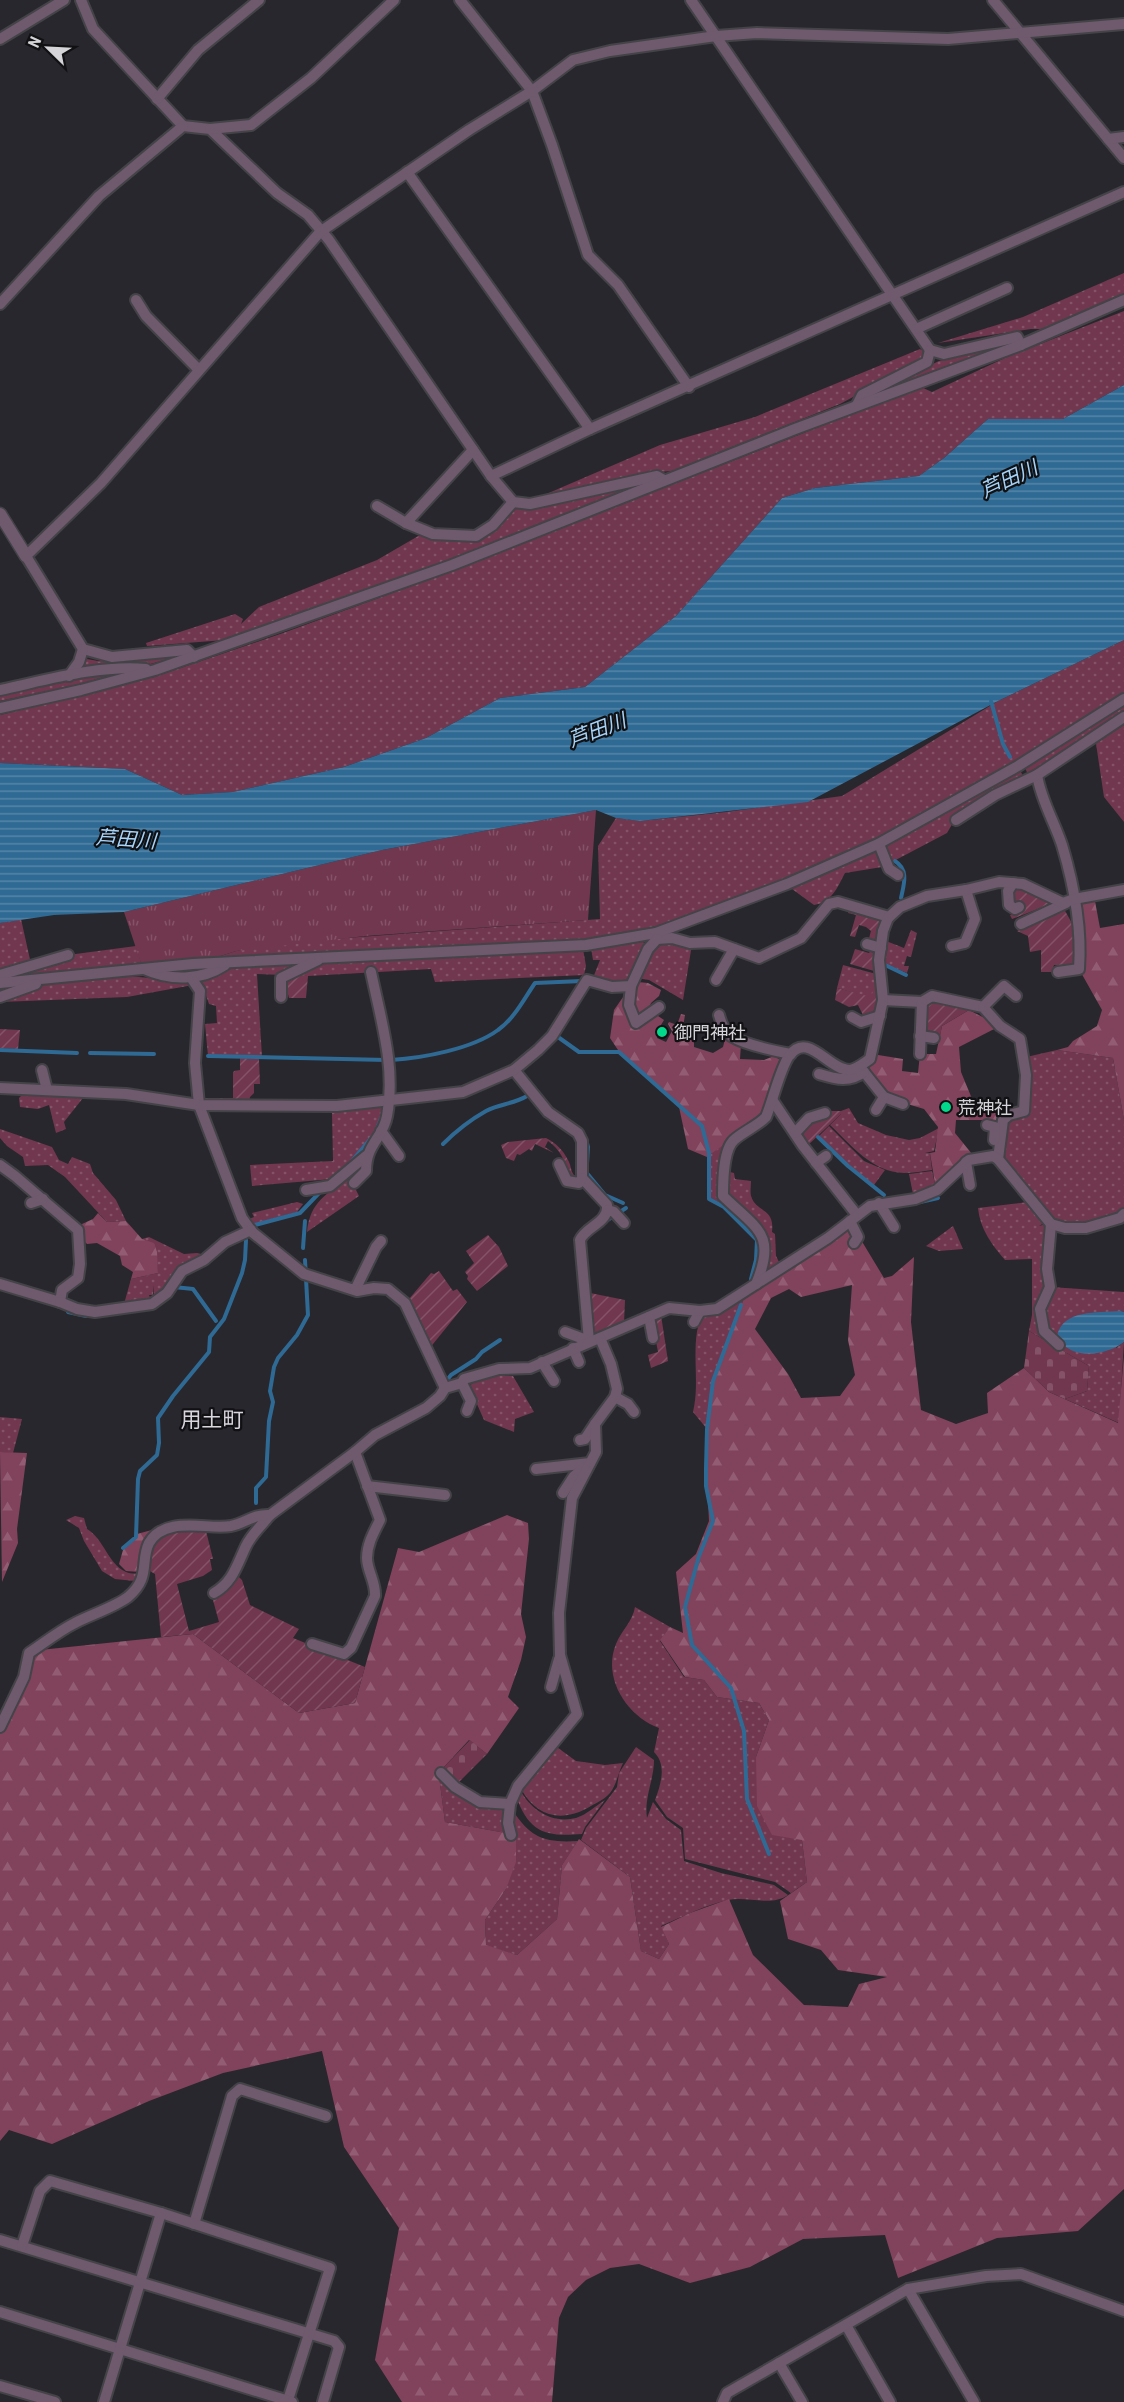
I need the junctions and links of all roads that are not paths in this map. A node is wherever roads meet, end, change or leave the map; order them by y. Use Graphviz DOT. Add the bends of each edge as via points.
graph roads {
  1 [pos="64,0"];
  2 [pos="81,0"];
  3 [pos="259,0"];
  4 [pos="394,0"];
  5 [pos="460,0"];
  6 [pos="691,0"];
  7 [pos="993,0"];
  8 [pos="1124,24"];
  9 [pos="1023,34"];
  10 [pos="716,36"];
  11 [pos="0,39"];
  12 [pos="532,91"];
  13 [pos="157,99"];
  14 [pos="183,126"];
  15 [pos="210,129"];
  16 [pos="1124,137"];
  17 [pos="1108,139"];
  18 [pos="1124,158"];
  19 [pos="407,172"];
  20 [pos="1124,192"];
  21 [pos="320,232"];
  22 [pos="1007,288"];
  23 [pos="893,296"];
  24 [pos="136,300"];
  25 [pos="1124,300"];
  26 [pos="0,304"];
  27 [pos="916,329"];
  28 [pos="1021,345"];
  29 [pos="930,350"];
  30 [pos="199,370"];
  31 [pos="688,387"];
  32 [pos="857,405"];
  33 [pos="590,429"];
  34 [pos="473,450"];
  35 [pos="491,476"];
  36 [pos="664,480"];
  37 [pos="513,502"];
  38 [pos="377,506"];
  39 [pos="0,514"];
  40 [pos="406,523"];
  41 [pos="27,556"];
  42 [pos="83,649"];
  43 [pos="194,657"];
  44 [pos="155,670"];
  45 [pos="69,676"];
  46 [pos="0,690"];
  47 [pos="1124,699"];
  48 [pos="0,708"];
  49 [pos="1124,717"];
  50 [pos="1037,775"];
  51 [pos="956,820"];
  52 [pos="879,844"];
  53 [pos="889,872"];
  54 [pos="1013,883"];
  55 [pos="966,890"];
  56 [pos="1124,890"];
  57 [pos="1070,901"];
  58 [pos="1019,907"];
  59 [pos="889,917"];
  60 [pos="1021,924"];
  61 [pos="656,936"];
  62 [pos="867,944"];
  63 [pos="952,946"];
  64 [pos="881,948"];
  65 [pos="734,949"];
  66 [pos="68,954"];
  67 [pos="754,956"];
  68 [pos="324,957"];
  69 [pos="227,962"];
  70 [pos="749,967"];
  71 [pos="143,969"];
  72 [pos="371,972"];
  73 [pos="1058,972"];
  74 [pos="0,975"];
  75 [pos="192,979"];
  76 [pos="48,980"];
  77 [pos="716,980"];
  78 [pos="0,983"];
  79 [pos="631,986"];
  80 [pos="1016,996"];
  81 [pos="0,997"];
  82 [pos="281,997"];
  83 [pos="883,1000"];
  84 [pos="922,1002"];
  85 [pos="659,1007"];
  86 [pos="983,1007"];
  87 [pos="719,1015"];
  88 [pos="880,1016"];
  89 [pos="852,1017"];
  90 [pos="718,1030"];
  91 [pos="730,1035"];
  92 [pos="920,1036"];
  93 [pos="934,1038"];
  94 [pos="791,1054"];
  95 [pos="920,1054"];
  96 [pos="862,1069"];
  97 [pos="42,1070"];
  98 [pos="514,1070"];
  99 [pos="819,1074"];
  100 [pos="0,1088"];
  101 [pos="47,1090"];
  102 [pos="884,1097"];
  103 [pos="390,1101"];
  104 [pos="773,1101"];
  105 [pos="903,1104"];
  106 [pos="199,1105"];
  107 [pos="876,1110"];
  108 [pos="825,1113"];
  109 [pos="987,1125"];
  110 [pos="381,1131"];
  111 [pos="795,1133"];
  112 [pos="366,1156"];
  113 [pos="399,1156"];
  114 [pos="826,1156"];
  115 [pos="995,1157"];
  116 [pos="966,1162"];
  117 [pos="816,1163"];
  118 [pos="559,1164"];
  119 [pos="0,1165"];
  120 [pos="582,1178"];
  121 [pos="354,1183"];
  122 [pos="970,1185"];
  123 [pos="306,1190"];
  124 [pos="43,1199"];
  125 [pos="31,1203"];
  126 [pos="879,1203"];
  127 [pos="608,1210"];
  128 [pos="1124,1214"];
  129 [pos="853,1218"];
  130 [pos="624,1223"];
  131 [pos="1050,1224"];
  132 [pos="894,1227"];
  133 [pos="250,1230"];
  134 [pos="381,1241"];
  135 [pos="854,1243"];
  136 [pos="0,1284"];
  137 [pos="756,1284"];
  138 [pos="355,1290"];
  139 [pos="60,1302"];
  140 [pos="700,1311"];
  141 [pos="649,1317"];
  142 [pos="694,1322"];
  143 [pos="565,1332"];
  144 [pos="600,1338"];
  145 [pos="653,1338"];
  146 [pos="589,1341"];
  147 [pos="1059,1345"];
  148 [pos="573,1348"];
  149 [pos="542,1362"];
  150 [pos="579,1362"];
  151 [pos="554,1382"];
  152 [pos="462,1383"];
  153 [pos="445,1388"];
  154 [pos="618,1402"];
  155 [pos="467,1411"];
  156 [pos="634,1412"];
  157 [pos="595,1424"];
  158 [pos="580,1440"];
  159 [pos="355,1452"];
  160 [pos="590,1463"];
  161 [pos="536,1469"];
  162 [pos="367,1486"];
  163 [pos="563,1493"];
  164 [pos="445,1495"];
  165 [pos="270,1515"];
  166 [pos="568,1526"];
  167 [pos="560,1557"];
  168 [pos="214,1593"];
  169 [pos="312,1644"];
  170 [pos="560,1656"];
  171 [pos="551,1687"];
  172 [pos="0,1726"];
  173 [pos="441,1773"];
  174 [pos="510,1804"];
  175 [pos="511,1835"];
  176 [pos="326,2116"];
  177 [pos="160,2213"];
  178 [pos="194,2224"];
  179 [pos="0,2240"];
  180 [pos="22,2246"];
  181 [pos="140,2282"];
  182 [pos="908,2289"];
  183 [pos="1124,2311"];
  184 [pos="0,2312"];
  185 [pos="846,2325"];
  186 [pos="310,2334"];
  187 [pos="120,2348"];
  188 [pos="779,2363"];
  189 [pos="0,2386"];
  190 [pos="290,2401"];
  191 [pos="55,2402"];
  192 [pos="104,2402"];
  193 [pos="323,2402"];
  194 [pos="723,2402"];
  195 [pos="802,2402"];
  196 [pos="890,2402"];
  197 [pos="974,2402"];
  1 -- 11 [label="street"];
  2 -- 13 [label="street" via="93,29"];
  3 -- 13 [label="street" via="198,50"];
  4 -- 15 [label="street" via="311,78 251,125"];
  5 -- 12 [label="street"];
  6 -- 10 [label="street"];
  7 -- 9 [label="street"];
  8 -- 9 [label="street"];
  9 -- 10 [label="street" via="948,39 758,33"];
  9 -- 17 [label="street"];
  10 -- 12 [label="street" via="573,60"];
  10 -- 23 [label="street"];
  12 -- 19 [label="street"];
  12 -- 31 [label="street" via="588,255 618,285"];
  13 -- 14 [label="street"];
  14 -- 15 [label="street"];
  14 -- 26 [label="street" via="99,196"];
  15 -- 21 [label="street" via="277,193 308,215"];
  16 -- 17 [label="street"];
  17 -- 18 [label="street"];
  19 -- 21 [label="street"];
  19 -- 33 [label="street"];
  20 -- 23 [label="street"];
  21 -- 30 [label="street"];
  21 -- 34 [label="street"];
  22 -- 27 [label="street"];
  23 -- 27 [label="street"];
  23 -- 31 [label="street"];
  24 -- 30 [label="street" via="146,316"];
  25 -- 28 [label="street"];
  27 -- 29 [label="street"];
  28 -- 29 [label="street" via="1017,337 944,354"];
  28 -- 32 [label="street"];
  29 -- 32 [label="street" via="927,362 862,394"];
  30 -- 41 [label="street" via="100,483"];
  31 -- 33 [label="street"];
  32 -- 36 [label="street"];
  33 -- 35 [label="street"];
  34 -- 35 [label="street"];
  34 -- 40 [label="street"];
  35 -- 37 [label="street"];
  36 -- 37 [label="street" via="657,476 530,504"];
  36 -- 43 [label="street" via="452,565"];
  37 -- 40 [label="street" via="493,525 476,536 433,534"];
  38 -- 40 [label="street"];
  39 -- 41 [label="street"];
  41 -- 42 [label="street"];
  42 -- 43 [label="street" via="112,657 187,650"];
  42 -- 45 [label="street"];
  43 -- 44 [label="street"];
  44 -- 45 [label="street" via="124,667"];
  44 -- 48 [label="street"];
  45 -- 46 [label="street"];
  47 -- 52 [label="street" via="1018,766"];
  49 -- 50 [label="street"];
  50 -- 51 [label="street"];
  50 -- 57 [label="street" via="1062,845"];
  52 -- 53 [label="street"];
  52 -- 61 [label="street"];
  54 -- 55 [label="street" via="999,882"];
  54 -- 57 [label="street" via="1063,903"];
  54 -- 58 [label="street" via="1008,891 1009,905"];
  55 -- 59 [label="street" via="927,896 900,907"];
  55 -- 63 [label="street" via="975,920 965,943"];
  56 -- 57 [label="street"];
  57 -- 60 [label="street"];
  57 -- 73 [label="street" via="1080,945 1079,969"];
  59 -- 64 [label="street"];
  59 -- 67 [label="street" via="838,902 829,904 801,938 759,958"];
  61 -- 65 [label="street" via="690,943 715,942"];
  61 -- 68 [label="street" via="586,945"];
  61 -- 79 [label="street"];
  62 -- 64 [label="street"];
  64 -- 83 [label="street"];
  65 -- 67 [label="street"];
  65 -- 77 [label="street"];
  66 -- 74 [label="street"];
  67 -- 70 [label="street"];
  68 -- 69 [label="street"];
  68 -- 82 [label="street" via="281,978"];
  69 -- 71 [label="street"];
  69 -- 75 [label="street"];
  71 -- 75 [label="street" via="158,976"];
  71 -- 76 [label="street"];
  72 -- 103 [label="street" via="389,1058"];
  75 -- 106 [label="street" via="200,991 195,1063"];
  76 -- 78 [label="street"];
  76 -- 81 [label="street"];
  79 -- 85 [label="street" via="629,1005 636,1023"];
  79 -- 98 [label="street" via="612,987 587,980 552,1036"];
  80 -- 86 [label="street" via="1004,986"];
  83 -- 84 [label="street"];
  83 -- 88 [label="street"];
  84 -- 86 [label="street" via="932,996"];
  84 -- 92 [label="street"];
  86 -- 115 [label="street" via="1000,1026 1020,1039 1026,1075 1024,1111 1003,1120"];
  87 -- 91 [label="street"];
  88 -- 89 [label="street" via="861,1022"];
  88 -- 96 [label="street" via="870,1059"];
  90 -- 91 [label="street"];
  91 -- 94 [label="street"];
  92 -- 93 [label="street"];
  92 -- 95 [label="street"];
  94 -- 96 [label="street" via="801,1047 812,1048 832,1063 849,1070"];
  94 -- 104 [label="street"];
  96 -- 99 [label="street" via="853,1080"];
  96 -- 102 [label="street"];
  97 -- 101 [label="street"];
  98 -- 103 [label="street" via="463,1092"];
  98 -- 120 [label="street" via="548,1112 578,1133 582,1141"];
  100 -- 101 [label="street"];
  101 -- 106 [label="street" via="133,1095"];
  102 -- 105 [label="street"];
  102 -- 107 [label="street"];
  103 -- 106 [label="street" via="337,1106"];
  103 -- 110 [label="street"];
  104 -- 111 [label="street"];
  104 -- 137 [label="street" via="759,1124 728,1147 723,1179 723,1196 761,1232 766,1246"];
  106 -- 133 [label="street"];
  108 -- 111 [label="street" via="809,1118"];
  109 -- 115 [label="street" via="995,1127"];
  110 -- 112 [label="street"];
  110 -- 113 [label="street"];
  111 -- 117 [label="street"];
  112 -- 121 [label="street" via="366,1172"];
  112 -- 123 [label="street" via="330,1186"];
  114 -- 117 [label="street"];
  115 -- 116 [label="street" via="975,1157"];
  115 -- 131 [label="street"];
  116 -- 122 [label="street"];
  116 -- 126 [label="street" via="937,1190 915,1199"];
  117 -- 129 [label="street"];
  118 -- 120 [label="street" via="567,1180 579,1183"];
  119 -- 124 [label="street"];
  120 -- 127 [label="street"];
  124 -- 125 [label="street"];
  124 -- 139 [label="street" via="78,1230 78,1278 62,1290"];
  126 -- 129 [label="street"];
  126 -- 132 [label="street"];
  127 -- 130 [label="street"];
  127 -- 146 [label="street" via="580,1240"];
  128 -- 131 [label="street" via="1086,1228"];
  129 -- 135 [label="street" via="858,1237"];
  129 -- 137 [label="street"];
  131 -- 147 [label="street" via="1050,1287 1040,1309 1044,1331"];
  133 -- 138 [label="street" via="304,1274"];
  133 -- 139 [label="street" via="182,1271 167,1293 152,1304 95,1312"];
  134 -- 138 [label="street"];
  136 -- 139 [label="street"];
  137 -- 140 [label="street" via="717,1309"];
  138 -- 153 [label="street" via="388,1289 405,1303"];
  140 -- 141 [label="street" via="669,1308"];
  140 -- 142 [label="street"];
  141 -- 144 [label="street"];
  141 -- 145 [label="street"];
  143 -- 146 [label="street"];
  144 -- 146 [label="street"];
  144 -- 154 [label="street" via="616,1382"];
  146 -- 148 [label="street"];
  148 -- 149 [label="street"];
  148 -- 150 [label="street"];
  149 -- 151 [label="street"];
  149 -- 152 [label="street" via="530,1368 499,1369 464,1379"];
  152 -- 153 [label="street"];
  152 -- 155 [label="street" via="471,1401"];
  153 -- 159 [label="street" via="426,1408 375,1435"];
  154 -- 156 [label="street"];
  154 -- 157 [label="street"];
  157 -- 158 [label="street"];
  157 -- 160 [label="street" via="596,1452"];
  159 -- 162 [label="street"];
  159 -- 165 [label="street"];
  160 -- 161 [label="street"];
  160 -- 163 [label="street" via="574,1476"];
  160 -- 166 [label="street" via="572,1498"];
  162 -- 164 [label="street"];
  162 -- 169 [label="street" via="380,1520 369,1541 367,1559 375,1596 351,1648 344,1654"];
  165 -- 168 [label="street" via="247,1544 225,1587"];
  165 -- 172 [label="street" via="258,1514 231,1526 187,1525 158,1534 149,1543 144,1576 128,1597 71,1624 29,1653 24,1677"];
  166 -- 167 [label="street" via="562,1533"];
  166 -- 170 [label="street" via="559,1613"];
  170 -- 171 [label="street"];
  170 -- 174 [label="street" via="576,1714 518,1786"];
  173 -- 174 [label="street" via="480,1802"];
  174 -- 175 [label="street"];
  176 -- 178 [label="street" via="240,2090 232,2096"];
  177 -- 178 [label="street"];
  177 -- 180 [label="street" via="50,2181 40,2191"];
  177 -- 181 [label="street"];
  178 -- 186 [label="street" via="330,2268"];
  179 -- 180 [label="street"];
  180 -- 181 [label="street"];
  181 -- 186 [label="street"];
  181 -- 187 [label="street"];
  182 -- 183 [label="street" via="1021,2274"];
  182 -- 185 [label="street"];
  182 -- 197 [label="street"];
  184 -- 187 [label="street"];
  185 -- 188 [label="street"];
  185 -- 196 [label="street"];
  186 -- 190 [label="street"];
  186 -- 193 [label="street" via="334,2341 339,2347"];
  187 -- 190 [label="street"];
  187 -- 192 [label="street"];
  188 -- 194 [label="street" via="727,2394"];
  188 -- 195 [label="street"];
  189 -- 191 [label="street"];
}
